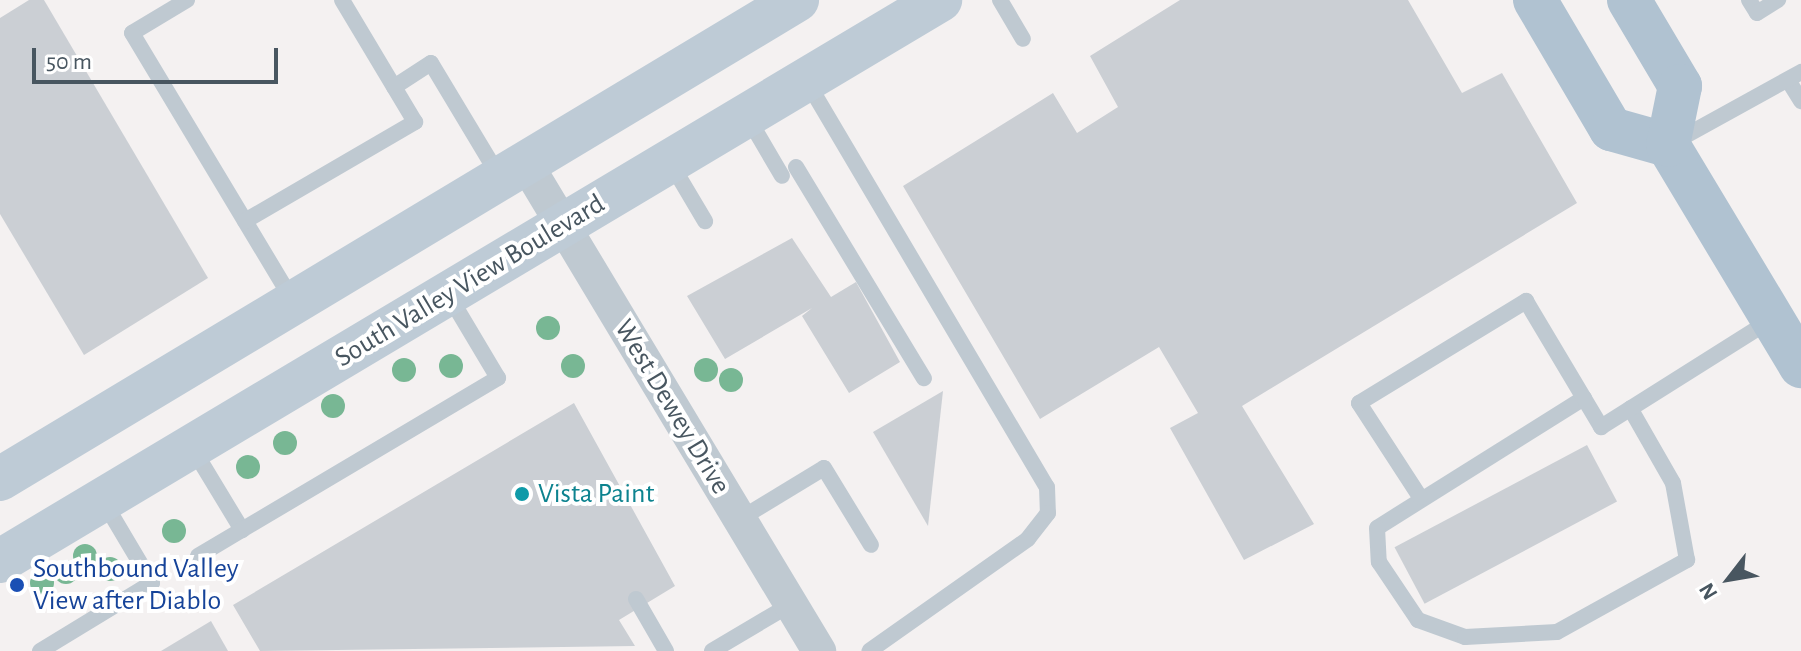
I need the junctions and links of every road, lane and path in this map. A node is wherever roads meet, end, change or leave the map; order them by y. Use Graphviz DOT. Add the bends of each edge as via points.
graph roads {
  1 [pos="187,0"];
  2 [pos="342,0"];
  3 [pos="797,0"];
  4 [pos="940,0"];
  5 [pos="1000,0"];
  6 [pos="1535,0"];
  7 [pos="1629,0"];
  8 [pos="1749,0"];
  9 [pos="1778,0"];
  10 [pos="1023,39"];
  11 [pos="1795,76"];
  12 [pos="806,80"];
  13 [pos="394,87"];
  14 [pos="1801,101"];
  15 [pos="746,115"];
  16 [pos="1668,145"];
  17 [pos="669,161"];
  18 [pos="512,170"];
  19 [pos="245,221"];
  20 [pos="705,221"];
  21 [pos="562,225"];
  22 [pos="448,293"];
  23 [pos="293,302"];
  24 [pos="1773,319"];
  25 [pos="1801,366"];
  26 [pos="924,378"];
  27 [pos="1584,398"];
  28 [pos="1630,408"];
  29 [pos="192,447"];
  30 [pos="0,479"];
  31 [pos="1420,497"];
  32 [pos="103,500"];
  33 [pos="740,519"];
  34 [pos="242,530"];
  35 [pos="871,545"];
  36 [pos="198,556"];
  37 [pos="0,561"];
  38 [pos="636,599"];
  39 [pos="791,604"];
  40 [pos="40,651"];
  41 [pos="666,651"];
  42 [pos="712,651"];
  43 [pos="819,651"];
  44 [pos="869,651"];
  1 -- 19 [label="lane" via="132,33"];
  2 -- 13 [label="lane"];
  3 -- 18 [label="main road"];
  4 -- 12 [label="main road, South Valley View Boulevard"];
  5 -- 10 [label="lane"];
  6 -- 16 [label="main road" via="1611,129"];
  7 -- 16 [label="main road" via="1680,86"];
  8 -- 9 [label="lane" via="1757,13"];
  11 -- 14 [label="lane"];
  11 -- 16 [label="lane"];
  12 -- 15 [label="main road, South Valley View Boulevard"];
  12 -- 44 [label="lane" via="1047,487 1048,513 1028,539"];
  13 -- 18 [label="lane" via="431,63"];
  13 -- 19 [label="lane" via="415,122"];
  15 -- 17 [label="main road, South Valley View Boulevard"];
  15 -- 26 [label="lane" via="789,171"];
  16 -- 24 [label="main road"];
  17 -- 20 [label="lane"];
  17 -- 21 [label="main road, South Valley View Boulevard"];
  18 -- 21 [label="street, West Dewey Drive"];
  18 -- 23 [label="main road"];
  19 -- 23 [label="lane"];
  21 -- 22 [label="main road, South Valley View Boulevard"];
  21 -- 33 [label="street, West Dewey Drive"];
  22 -- 29 [label="main road, South Valley View Boulevard"];
  22 -- 34 [label="lane" via="498,378"];
  23 -- 30 [label="main road"];
  24 -- 25 [label="main road"];
  24 -- 28 [label="lane"];
  27 -- 28 [label="lane" via="1601,427"];
  27 -- 31 [label="lane"];
  27 -- 31 [label="lane" via="1526,301 1359,403"];
  28 -- 31 [label="lane" via="1673,483 1687,560 1557,632 1465,637 1418,620 1379,562 1377,528"];
  29 -- 32 [label="main road, South Valley View Boulevard"];
  29 -- 34 [label="lane"];
  32 -- 37 [label="main road, South Valley View Boulevard"];
  32 -- 40 [label="lane" via="152,583"];
  33 -- 35 [label="lane" via="824,468"];
  33 -- 39 [label="street, West Dewey Drive"];
  34 -- 36 [label="lane"];
  38 -- 41 [label="lane"];
  39 -- 42 [label="lane"];
  39 -- 43 [label="street, West Dewey Drive"];
}
